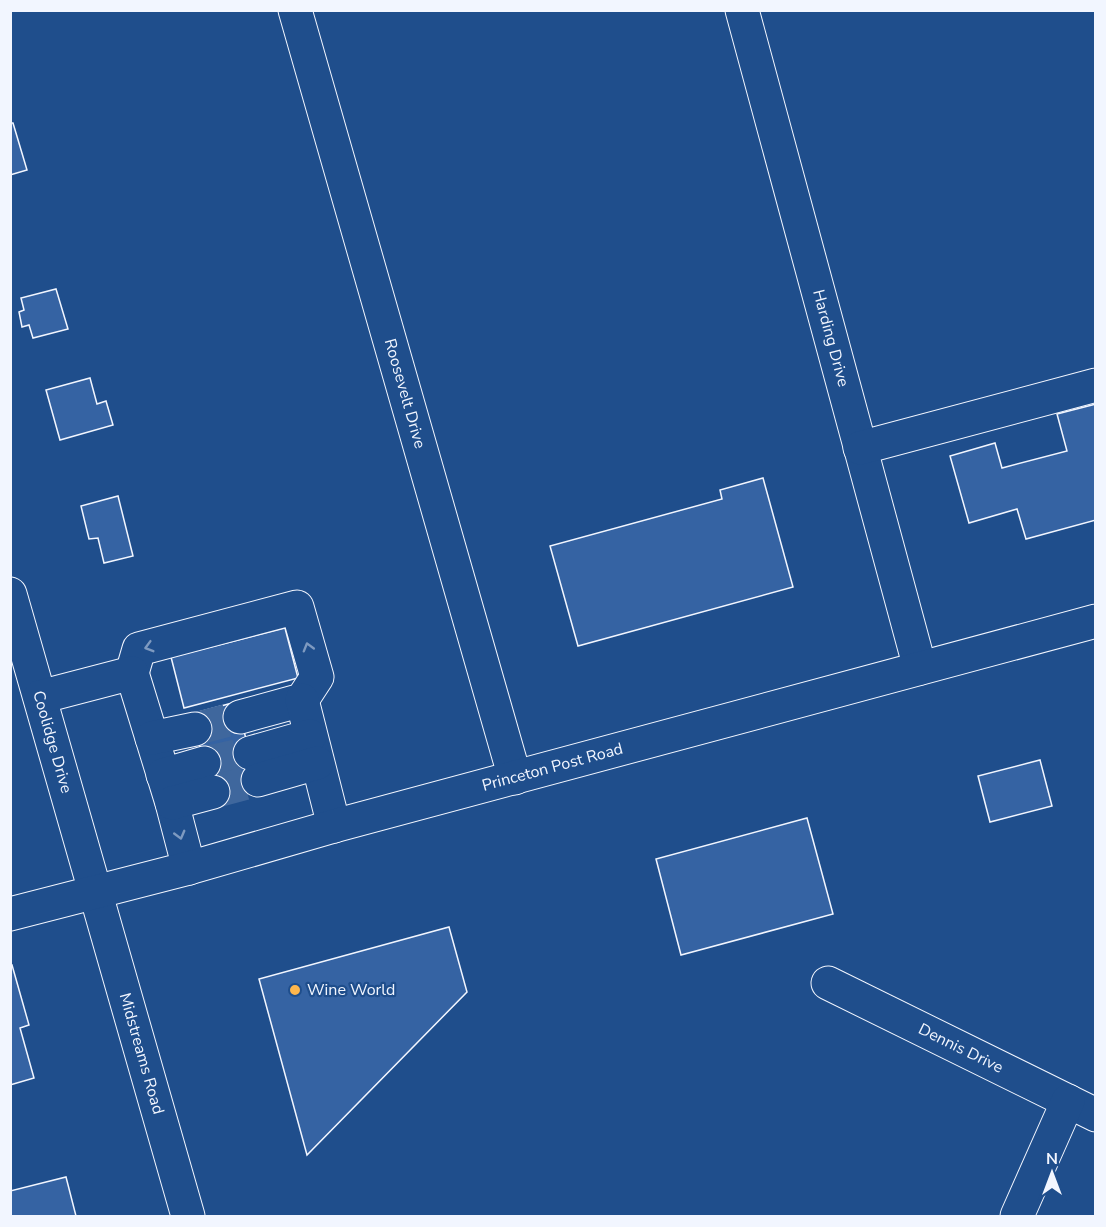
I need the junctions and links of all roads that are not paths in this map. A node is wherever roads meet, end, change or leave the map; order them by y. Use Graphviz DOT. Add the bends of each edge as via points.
graph roads {
  1 [pos="295,10"];
  2 [pos="742,10"];
  3 [pos="1095,385"];
  4 [pos="860,448"];
  5 [pos="10,594"];
  6 [pos="1095,621"];
  7 [pos="920,668"];
  8 [pos="132,673"];
  9 [pos="40,697"];
  10 [pos="302,700"];
  11 [pos="240,717"];
  12 [pos="195,729"];
  13 [pos="152,738"];
  14 [pos="314,750"];
  15 [pos="254,766"];
  16 [pos="208,778"];
  17 [pos="515,778"];
  18 [pos="167,789"];
  19 [pos="333,826"];
  20 [pos="189,868"];
  21 [pos="96,891"];
  22 [pos="10,914"];
  23 [pos="828,983"];
  24 [pos="1082,1108"];
  25 [pos="188,1216"];
  26 [pos="1017,1216"];
  1 -- 17 [label="street, Roosevelt Drive"];
  2 -- 4 [label="street, Harding Drive"];
  3 -- 4 [label="street"];
  4 -- 7 [label="street, Harding Drive"];
  5 -- 9 [label="street, Coolidge Drive"];
  6 -- 7 [label="street, Princeton Post Road"];
  7 -- 17 [label="street, Princeton Post Road"];
  8 -- 9 [label="street"];
  10 -- 8 [label="street, one-way" via="317,677 297,607 139,649"];
  8 -- 13 [label="street"];
  9 -- 21 [label="street, Coolidge Drive"];
  10 -- 11 [label="street"];
  10 -- 14 [label="street"];
  12 -- 13 [label="street"];
  13 -- 18 [label="street"];
  14 -- 15 [label="street"];
  14 -- 19 [label="street"];
  16 -- 18 [label="street"];
  17 -- 19 [label="street, Princeton Post Road"];
  18 -- 20 [label="street, one-way"];
  19 -- 20 [label="street, Princeton Post Road"];
  20 -- 21 [label="street, Princeton Post Road"];
  21 -- 22 [label="street, Princeton Post Road"];
  21 -- 25 [label="street, Midstreams Road"];
  23 -- 24 [label="street, Dennis Drive"];
  24 -- 26 [label="street"];
}
